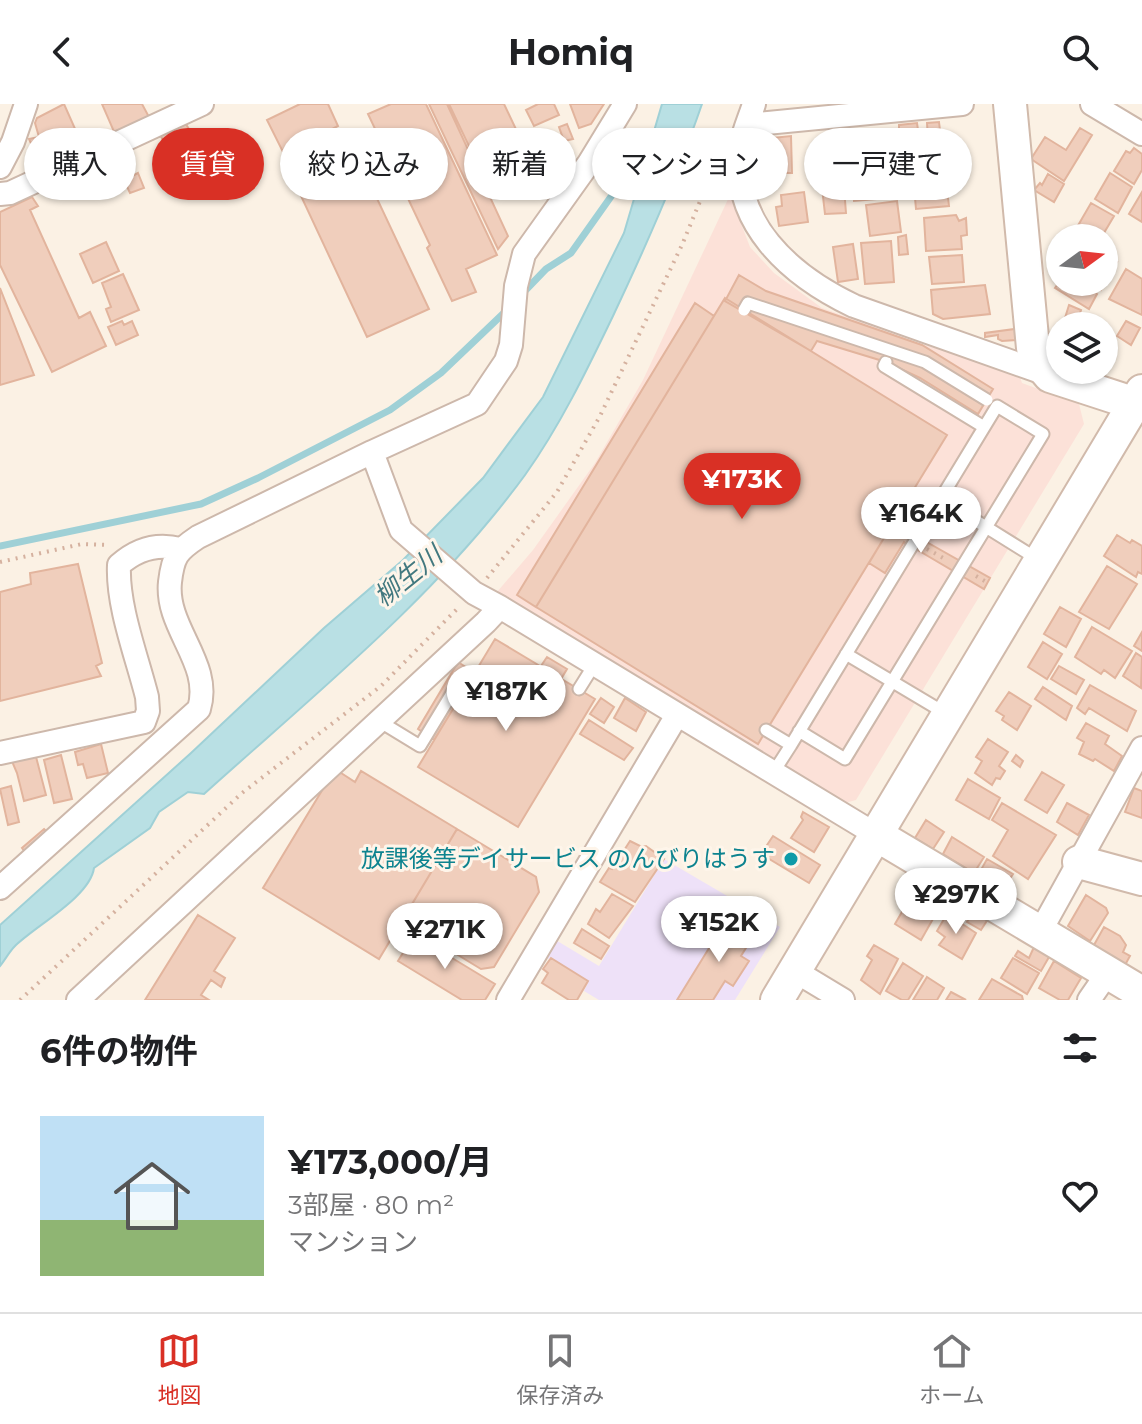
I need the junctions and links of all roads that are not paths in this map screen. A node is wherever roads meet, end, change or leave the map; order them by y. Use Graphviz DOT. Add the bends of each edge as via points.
graph roads {
  1 [pos="26,104"];
  2 [pos="202,104"];
  3 [pos="625,104"];
  4 [pos="962,104"];
  5 [pos="1010,104"];
  6 [pos="1092,104"];
  7 [pos="751,115"];
  8 [pos="1142,134"];
  9 [pos="0,167"];
  10 [pos="0,194"];
  11 [pos="744,310"];
  12 [pos="886,362"];
  13 [pos="1046,371"];
  14 [pos="1046,375"];
  15 [pos="1080,384"];
  16 [pos="1140,400"];
  17 [pos="992,403"];
  18 [pos="984,427"];
  19 [pos="372,452"];
  20 [pos="941,499"];
  21 [pos="986,527"];
  22 [pos="180,549"];
  23 [pos="1040,561"];
  24 [pos="500,607"];
  25 [pos="846,654"];
  26 [pos="594,665"];
  27 [pos="892,681"];
  28 [pos="579,689"];
  29 [pos="482,693"];
  30 [pos="947,714"];
  31 [pos="677,715"];
  32 [pos="379,721"];
  33 [pos="766,730"];
  34 [pos="799,731"];
  35 [pos="791,745"];
  36 [pos="1142,748"];
  37 [pos="0,753"];
  38 [pos="773,773"];
  39 [pos="875,834"];
  40 [pos="1079,862"];
  41 [pos="1142,879"];
  42 [pos="0,888"];
  43 [pos="1040,932"];
  44 [pos="795,971"];
  45 [pos="1109,971"];
  46 [pos="1142,993"];
  47 [pos="78,1000"];
  48 [pos="508,1000"];
  49 [pos="777,1000"];
  50 [pos="843,1000"];
  51 [pos="1089,1000"];
  1 -- 9 [label="street"];
  2 -- 10 [label="street"];
  3 -- 19 [label="street" via="524,254 506,361 477,404"];
  4 -- 7 [label="street"];
  5 -- 13 [label="street" via="1033,348"];
  6 -- 8 [label="street"];
  7 -- 14 [label="street" via="741,143 740,184 763,238 792,268 825,292 897,328"];
  11 -- 17 [label="lane, bridge" via="748,303 925,362"];
  12 -- 18 [label="lane" via="884,366"];
  15 -- 16 [label="street"];
  16 -- 23 [label="street"];
  17 -- 18 [label="lane"];
  17 -- 21 [label="lane" via="1043,434"];
  18 -- 20 [label="lane"];
  19 -- 22 [label="street"];
  19 -- 24 [label="street" via="401,530"];
  20 -- 21 [label="lane"];
  20 -- 25 [label="lane"];
  21 -- 23 [label="lane"];
  21 -- 27 [label="lane"];
  22 -- 37 [label="street" via="162,545 131,554 119,565 147,697 144,722"];
  22 -- 42 [label="street" via="172,562 168,597 199,670 204,693 199,709"];
  23 -- 30 [label="street"];
  24 -- 26 [label="street"];
  24 -- 32 [label="street"];
  25 -- 27 [label="lane"];
  25 -- 34 [label="lane"];
  26 -- 28 [label="lane"];
  26 -- 31 [label="street"];
  27 -- 30 [label="lane"];
  27 -- 34 [label="lane" via="845,759"];
  29 -- 32 [label="lane" via="460,680 425,744"];
  30 -- 39 [label="street"];
  31 -- 38 [label="street"];
  31 -- 48 [label="street"];
  32 -- 47 [label="street"];
  33 -- 35 [label="lane"];
  34 -- 35 [label="lane"];
  35 -- 38 [label="lane"];
  36 -- 40 [label="street"];
  38 -- 39 [label="street"];
  39 -- 43 [label="street"];
  39 -- 44 [label="street"];
  40 -- 41 [label="street"];
  40 -- 43 [label="street"];
  43 -- 45 [label="street"];
  44 -- 49 [label="street"];
  44 -- 50 [label="street"];
  45 -- 46 [label="street"];
  45 -- 51 [label="street"];
}
